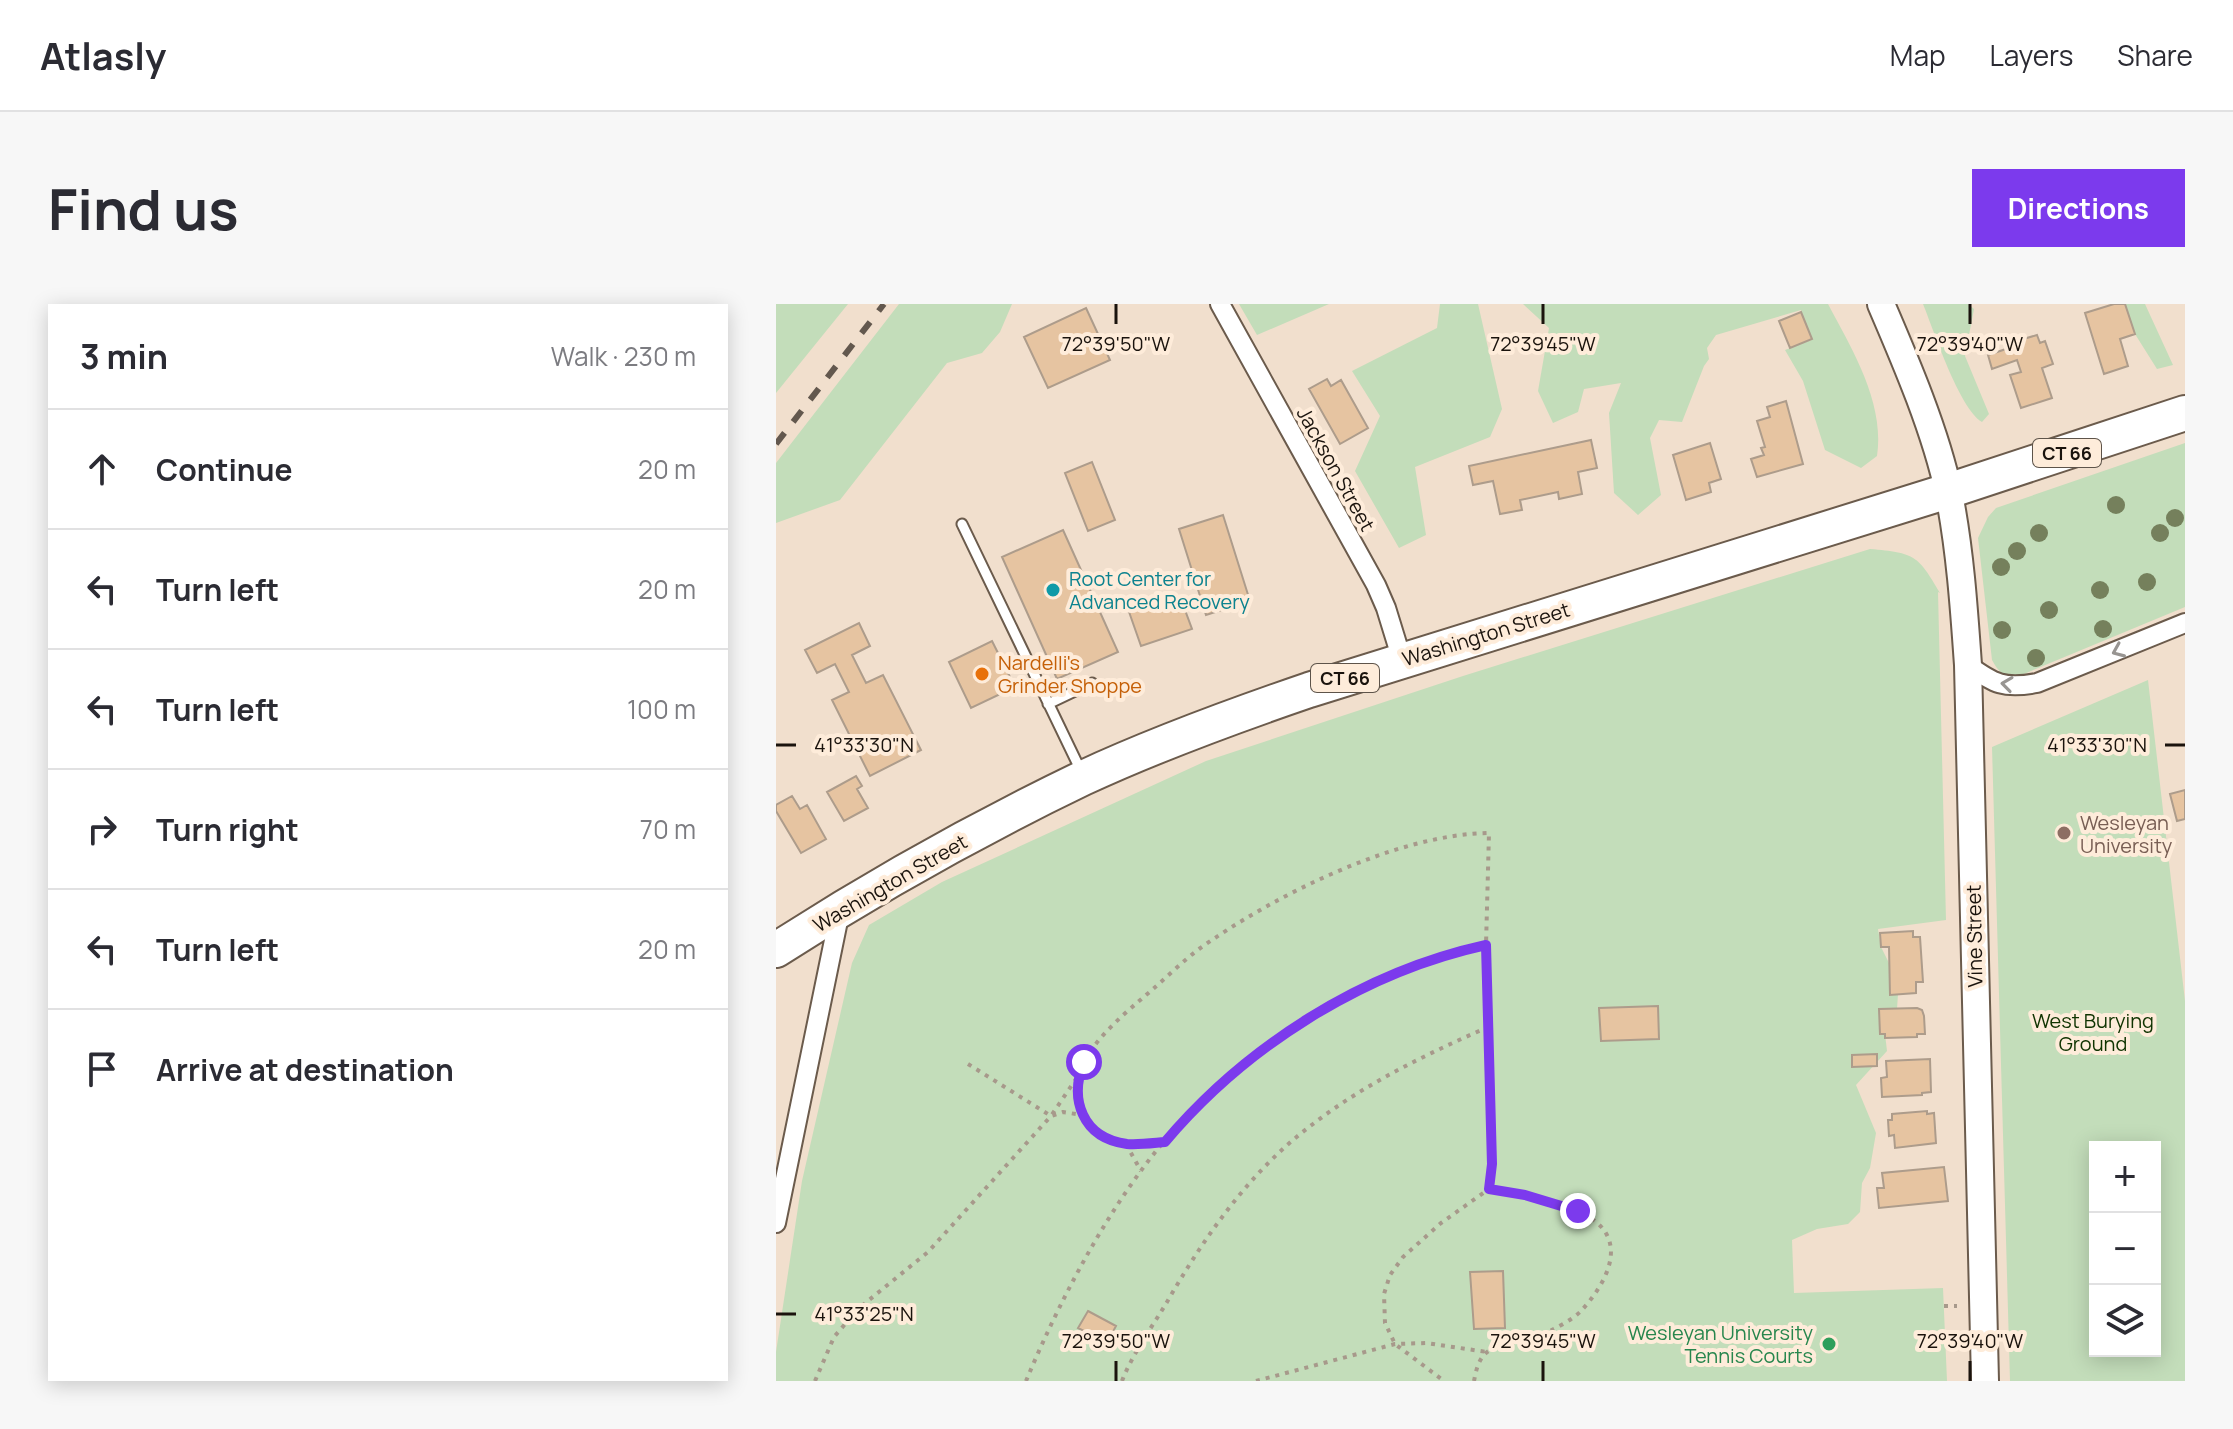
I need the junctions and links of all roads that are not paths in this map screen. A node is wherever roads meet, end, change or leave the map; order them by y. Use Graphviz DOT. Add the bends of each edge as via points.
graph roads {
  1 [pos="1220,304"];
  2 [pos="1881,304"];
  3 [pos="2185,413"];
  4 [pos="1948,491"];
  5 [pos="962,524"];
  6 [pos="2185,623"];
  7 [pos="1402,660"];
  8 [pos="1968,665"];
  9 [pos="1092,683"];
  10 [pos="1048,704"];
  11 [pos="1085,778"];
  12 [pos="841,908"];
  13 [pos="776,950"];
  14 [pos="776,1223"];
  15 [pos="1985,1381"];
  1 -- 7 [label="street, Jackson Street" via="1376,585"];
  2 -- 4 [label="street, Vine Street"];
  3 -- 4 [label="highway, Washington Street / CT 66"];
  4 -- 7 [label="highway, Washington Street / CT 66"];
  4 -- 8 [label="street, Vine Street"];
  5 -- 10 [label="lane"];
  6 -- 8 [label="street, one-way" via="2037,683 1999,685"];
  7 -- 11 [label="highway, Washington Street / CT 66" via="1223,720"];
  8 -- 15 [label="street, Vine Street"];
  9 -- 10 [label="lane"];
  10 -- 11 [label="lane"];
  11 -- 12 [label="highway, Washington Street / CT 66"];
  12 -- 13 [label="highway, Washington Street / CT 66"];
  12 -- 14 [label="street"];
}
